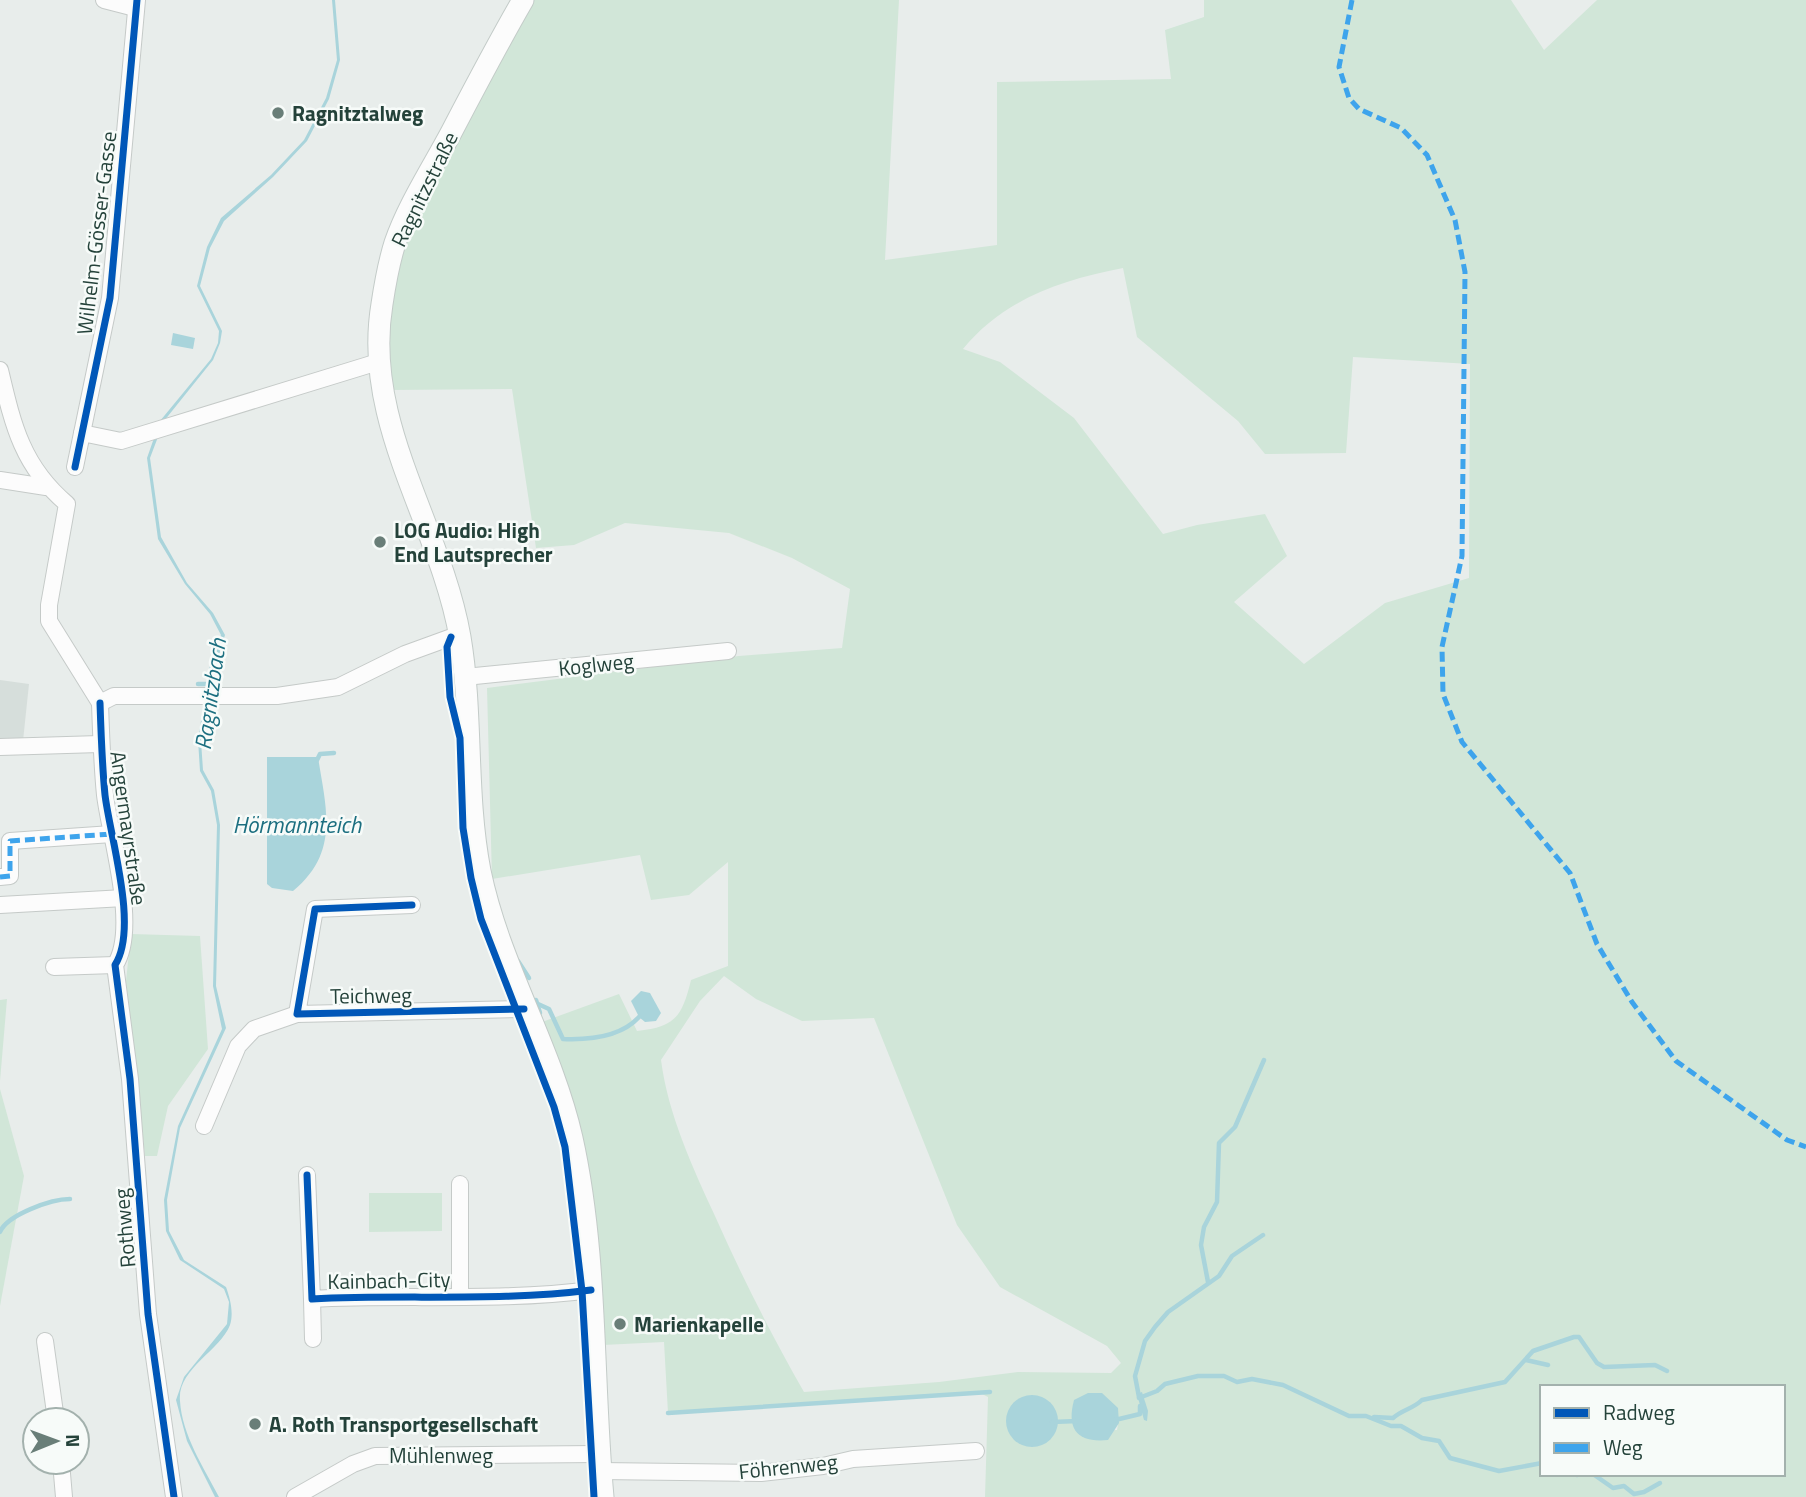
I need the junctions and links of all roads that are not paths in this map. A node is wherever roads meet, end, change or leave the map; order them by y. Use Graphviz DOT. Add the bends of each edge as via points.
graph roads {
  1 [pos="104,0"];
  2 [pos="523,0"];
  3 [pos="136,4"];
  4 [pos="378,362"];
  5 [pos="0,370"];
  6 [pos="82,433"];
  7 [pos="75,467"];
  8 [pos="0,480"];
  9 [pos="46,487"];
  10 [pos="460,634"];
  11 [pos="728,651"];
  12 [pos="465,677"];
  13 [pos="100,704"];
  14 [pos="100,744"];
  15 [pos="0,747"];
  16 [pos="112,834"];
  17 [pos="0,877"];
  18 [pos="124,898"];
  19 [pos="0,905"];
  20 [pos="412,905"];
  21 [pos="118,961"];
  22 [pos="54,967"];
  23 [pos="525,1009"];
  24 [pos="297,1014"];
  25 [pos="204,1126"];
  26 [pos="307,1175"];
  27 [pos="460,1184"];
  28 [pos="591,1290"];
  29 [pos="460,1297"];
  30 [pos="312,1298"];
  31 [pos="313,1339"];
  32 [pos="44,1341"];
  33 [pos="54,1406"];
  34 [pos="976,1451"];
  35 [pos="599,1463"];
  36 [pos="62,1476"];
  37 [pos="64,1497"];
  38 [pos="174,1497"];
  39 [pos="295,1497"];
  40 [pos="603,1497"];
  1 -- 3 [label="street, Wilhelm-Gösser-Gasse"];
  2 -- 4 [label="main road, Ragnitzstraße" via="396,241 381,305"];
  3 -- 6 [label="street, Wilhelm-Gösser-Gasse" via="110,298"];
  4 -- 6 [label="street" via="121,442"];
  4 -- 10 [label="main road, Ragnitzstraße" via="392,434"];
  5 -- 9 [label="street" via="19,442"];
  6 -- 7 [label="street, Wilhelm-Gösser-Gasse"];
  8 -- 9 [label="street"];
  9 -- 13 [label="street" via="67,504 49,605 51,628"];
  10 -- 12 [label="main road, Ragnitzstraße"];
  10 -- 13 [label="street" via="405,654 338,687 277,696 114,696"];
  11 -- 12 [label="street, Koglweg"];
  12 -- 23 [label="main road, Ragnitzstraße" via="472,815 480,870 491,917"];
  13 -- 14 [label="street, Angermayrstraße"];
  14 -- 15 [label="street"];
  14 -- 16 [label="street, Angermayrstraße"];
  16 -- 17 [label="street" via="10,841 10,876"];
  16 -- 18 [label="street, Angermayrstraße"];
  18 -- 19 [label="street, Angermayrstraße"];
  18 -- 21 [label="street, Angermayrstraße"];
  20 -- 24 [label="street, Teichweg" via="315,909"];
  21 -- 22 [label="street"];
  21 -- 38 [label="street, Rothweg" via="148,1314"];
  23 -- 24 [label="street, Teichweg"];
  23 -- 28 [label="main road, Ragnitzstraße" via="564,1105"];
  24 -- 25 [label="street, Teichweg" via="254,1028 238,1046"];
  26 -- 30 [label="street, Kainbach-City"];
  27 -- 29 [label="street"];
  28 -- 29 [label="street, Kainbach-City"];
  28 -- 35 [label="main road, Ragnitzstraße"];
  29 -- 30 [label="street, Kainbach-City"];
  30 -- 31 [label="street, Kainbach-City"];
  32 -- 33 [label="street"];
  34 -- 35 [label="street, Föhrenweg" via="853,1459 761,1473"];
  35 -- 39 [label="street, Mühlenweg" via="374,1456"];
  35 -- 40 [label="main road, Ragnitzstraße"];
  36 -- 37 [label="street"];
}
